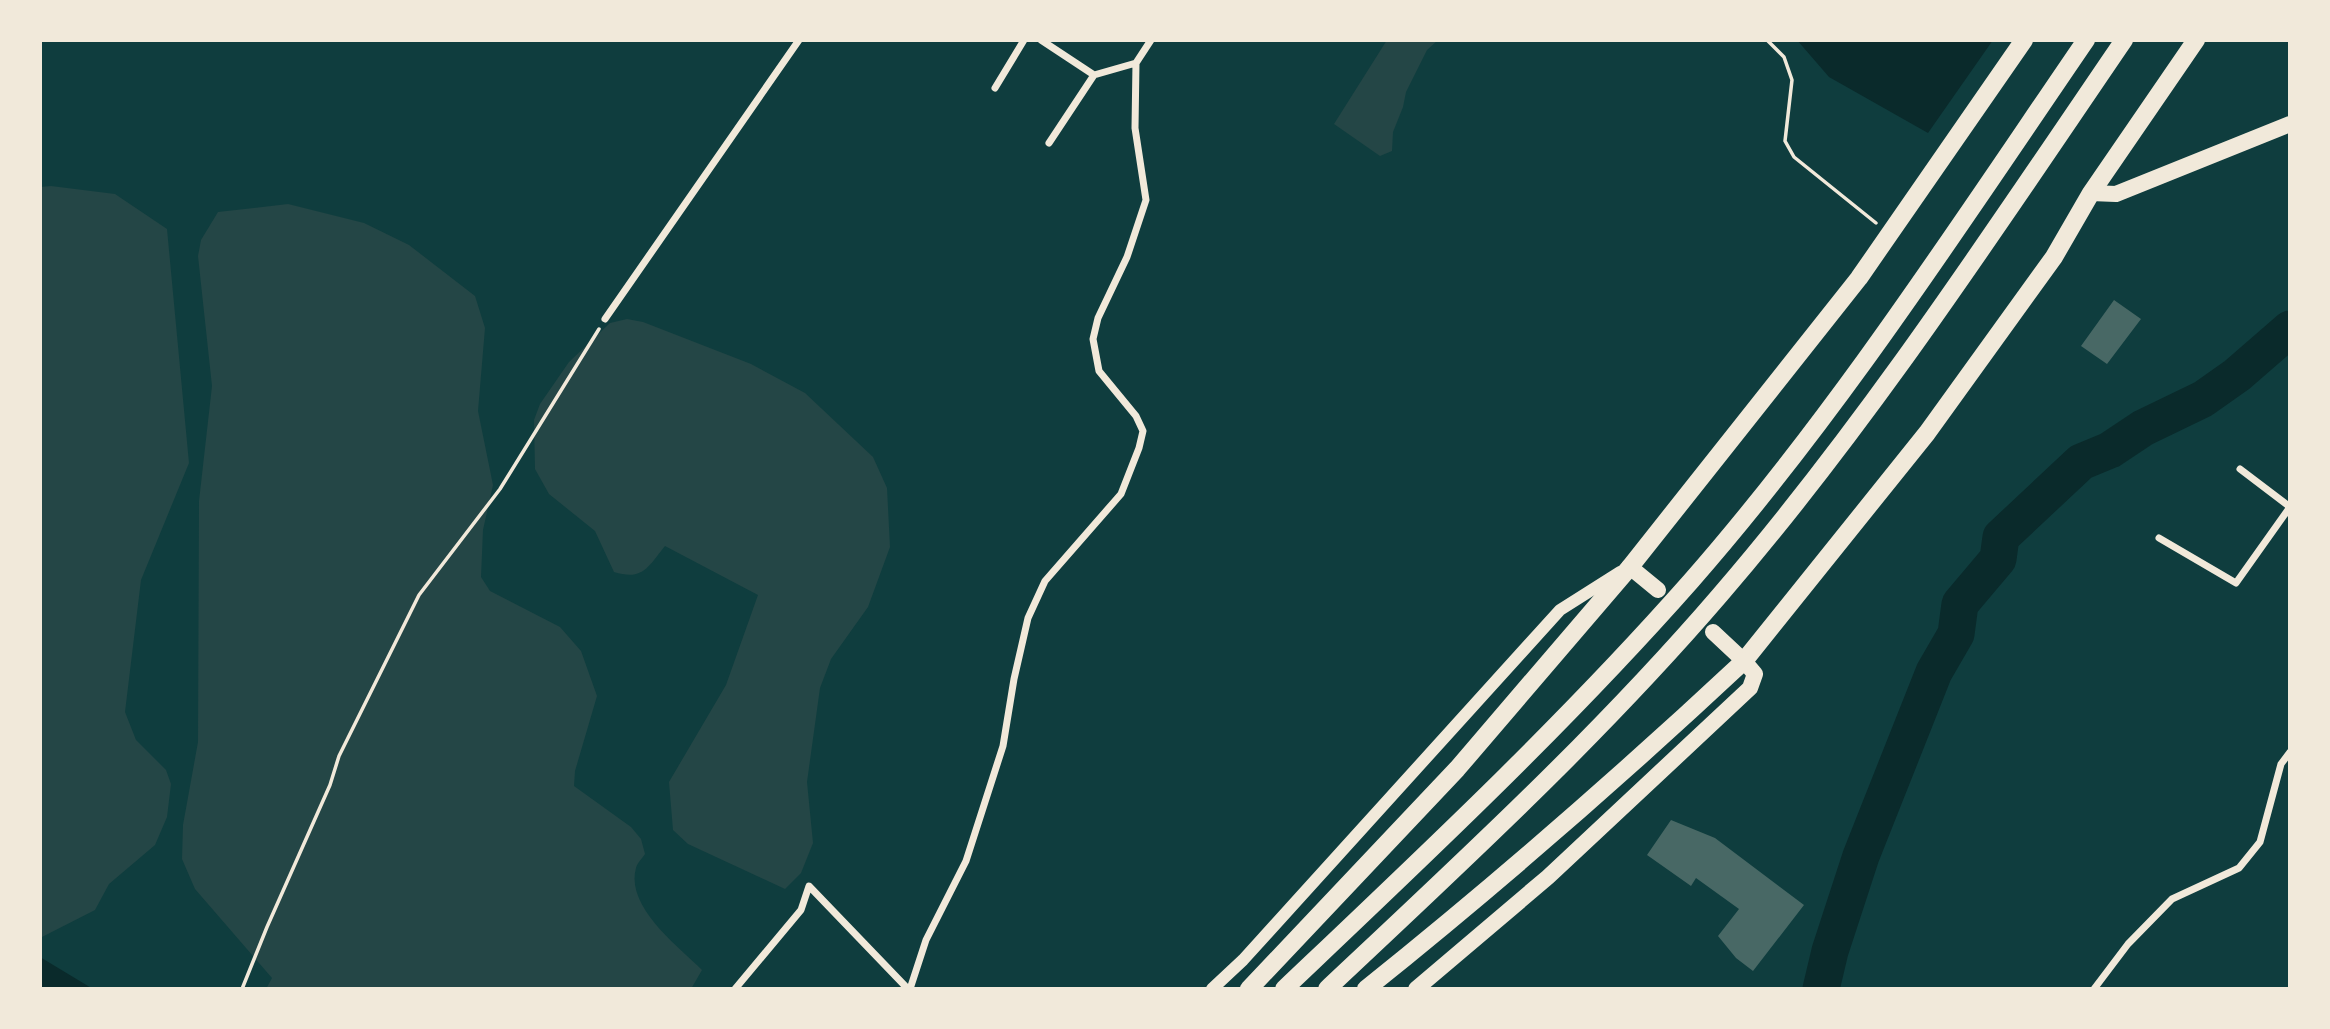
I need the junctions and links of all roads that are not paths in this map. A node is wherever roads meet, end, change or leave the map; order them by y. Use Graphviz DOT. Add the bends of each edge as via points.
graph roads {
  1 [pos="799,40"];
  2 [pos="1024,40"];
  3 [pos="1041,40"];
  4 [pos="1151,40"];
  5 [pos="2024,40"];
  6 [pos="2086,40"];
  7 [pos="2124,40"];
  8 [pos="2196,40"];
  9 [pos="1136,63"];
  10 [pos="1094,75"];
  11 [pos="995,88"];
  12 [pos="2290,124"];
  13 [pos="1048,143"];
  14 [pos="2091,192"];
  15 [pos="605,319"];
  16 [pos="2240,469"];
  17 [pos="2290,507"];
  18 [pos="2158,538"];
  19 [pos="1630,567"];
  20 [pos="1658,590"];
  21 [pos="1713,632"];
  22 [pos="1744,661"];
  23 [pos="2290,752"];
  24 [pos="735,989"];
  25 [pos="909,989"];
  26 [pos="1213,989"];
  27 [pos="1249,989"];
  28 [pos="1284,989"];
  29 [pos="1327,989"];
  30 [pos="1366,989"];
  31 [pos="1416,989"];
  32 [pos="2094,989"];
  1 -- 15 [label="street"];
  2 -- 11 [label="street"];
  3 -- 10 [label="street"];
  4 -- 9 [label="street"];
  5 -- 19 [label="highway" via="1850,289"];
  6 -- 28 [label="highway" via="1849,381 1692,579 1524,757"];
  7 -- 29 [label="highway" via="1879,393 1797,503 1720,595 1558,767"];
  8 -- 14 [label="highway"];
  9 -- 10 [label="street"];
  9 -- 25 [label="street" via="1135,128 1146,200 1093,339 1099,371 1143,431 1139,448 1121,494 1045,581 1028,618 1003,746 966,861 926,940"];
  10 -- 13 [label="street"];
  12 -- 14 [label="main road" via="2116,194"];
  14 -- 22 [label="highway" via="2054,257 1927,433"];
  16 -- 17 [label="street"];
  17 -- 18 [label="street" via="2236,583"];
  19 -- 20 [label="main road"];
  19 -- 26 [label="street" via="1560,610"];
  19 -- 27 [label="highway" via="1457,769"];
  21 -- 22 [label="main road"];
  22 -- 30 [label="highway" via="1547,840"];
  22 -- 31 [label="main road" via="1755,674 1750,688 1548,877"];
  23 -- 32 [label="street" via="2281,764 2260,842 2246,859 2239,867 2172,899 2128,944"];
  24 -- 25 [label="street" via="802,910 809,886"];
}
